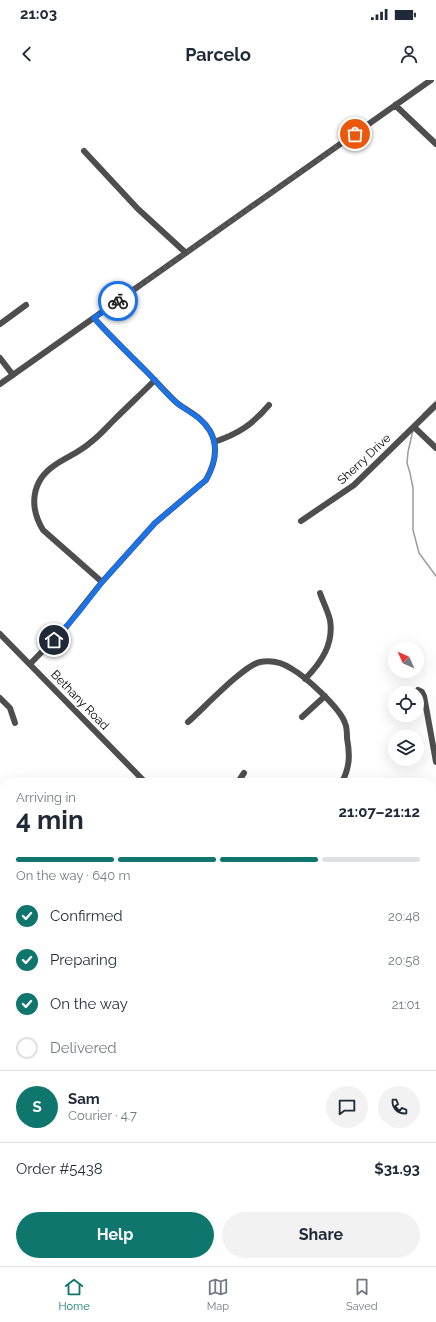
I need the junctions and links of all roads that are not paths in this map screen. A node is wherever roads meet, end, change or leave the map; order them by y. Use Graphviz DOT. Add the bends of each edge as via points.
graph roads {
  1 [pos="431,80"];
  2 [pos="395,105"];
  3 [pos="436,144"];
  4 [pos="84,151"];
  5 [pos="186,253"];
  6 [pos="26,305"];
  7 [pos="94,318"];
  8 [pos="0,324"];
  9 [pos="0,358"];
  10 [pos="13,375"];
  11 [pos="1,380"];
  12 [pos="154,380"];
  13 [pos="269,405"];
  14 [pos="436,405"];
  15 [pos="414,427"];
  16 [pos="214,442"];
  17 [pos="436,448"];
  18 [pos="302,521"];
  19 [pos="102,582"];
  20 [pos="320,593"];
  21 [pos="0,634"];
  22 [pos="30,664"];
  23 [pos="305,679"];
  24 [pos="325,696"];
  25 [pos="424,696"];
  26 [pos="0,698"];
  27 [pos="302,717"];
  28 [pos="188,722"];
  29 [pos="15,723"];
  30 [pos="435,749"];
  31 [pos="436,762"];
  32 [pos="244,773"];
  33 [pos="141,778"];
  34 [pos="241,778"];
  35 [pos="344,778"];
  1 -- 2 [label="street"];
  2 -- 3 [label="street"];
  2 -- 5 [label="street"];
  4 -- 5 [label="street" via="138,209"];
  5 -- 7 [label="street"];
  6 -- 8 [label="street"];
  7 -- 10 [label="street"];
  7 -- 12 [label="street"];
  9 -- 10 [label="street"];
  10 -- 11 [label="street"];
  12 -- 16 [label="street" via="177,403 203,422"];
  12 -- 19 [label="street" via="92,442 48,470 35,491 34,511 43,530"];
  13 -- 16 [label="street" via="244,429"];
  14 -- 15 [label="street, Sherry Drive"];
  15 -- 17 [label="street"];
  15 -- 18 [label="street, Sherry Drive" via="354,485"];
  16 -- 19 [label="street" via="214,462 206,480 155,523"];
  19 -- 22 [label="street" via="67,626"];
  20 -- 23 [label="street" via="330,620 328,645 319,664"];
  21 -- 22 [label="street, Bethany Road"];
  22 -- 33 [label="street, Bethany Road"];
  23 -- 24 [label="street"];
  23 -- 28 [label="street" via="281,664 258,662 242,672"];
  24 -- 27 [label="street"];
  24 -- 35 [label="street" via="341,714 345,723 350,757"];
  25 -- 30 [label="street"];
  26 -- 29 [label="street" via="10,708"];
  30 -- 31 [label="street"];
  32 -- 34 [label="street"];
}
